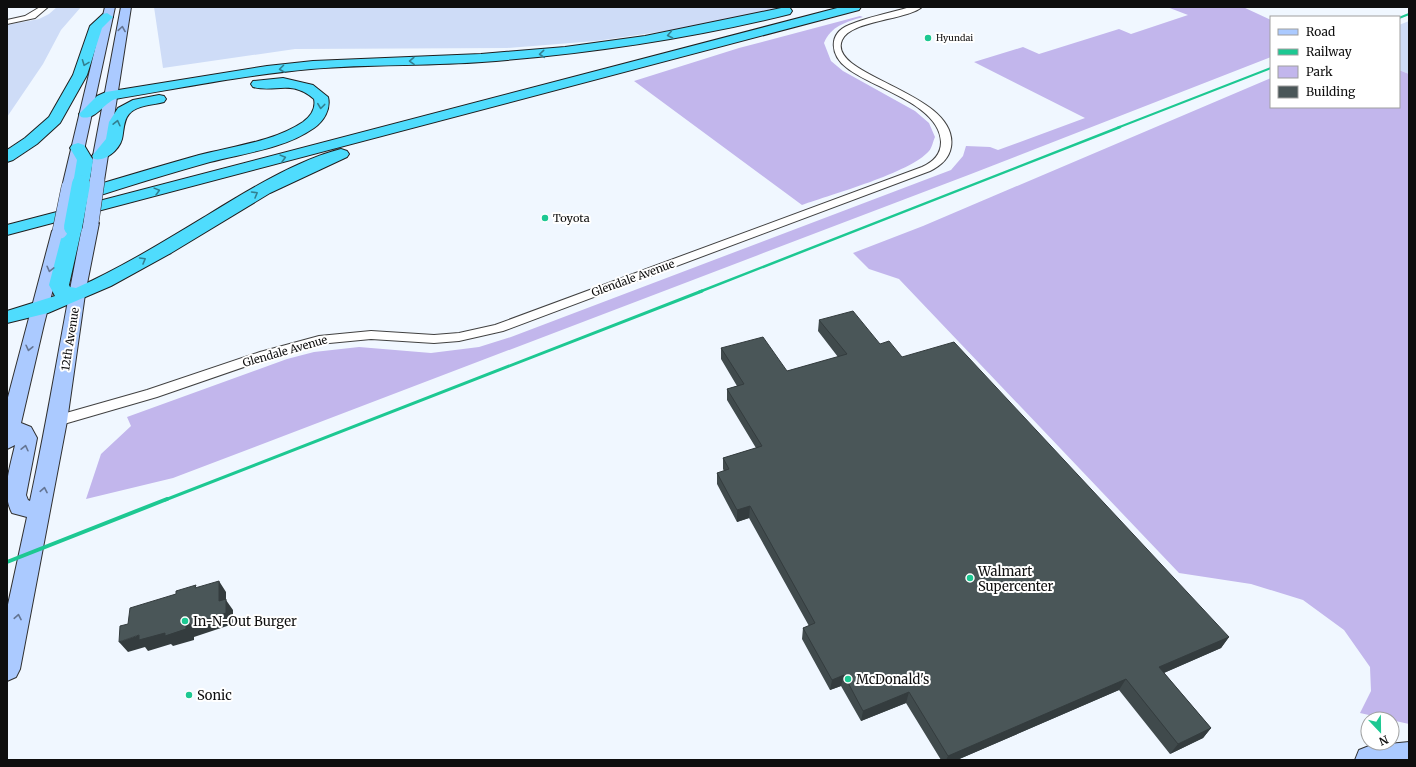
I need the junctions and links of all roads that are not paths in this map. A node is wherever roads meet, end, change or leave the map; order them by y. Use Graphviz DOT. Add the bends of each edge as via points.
graph roads {
  1 [pos="44,7"];
  2 [pos="126,7"];
  3 [pos="805,7"];
  4 [pos="821,7"];
  5 [pos="855,7"];
  6 [pos="918,7"];
  7 [pos="108,12"];
  8 [pos="7,22"];
  9 [pos="686,52"];
  10 [pos="111,95"];
  11 [pos="86,114"];
  12 [pos="78,148"];
  13 [pos="100,156"];
  14 [pos="7,157"];
  15 [pos="83,184"];
  16 [pos="45,207"];
  17 [pos="7,217"];
  18 [pos="74,227"];
  19 [pos="7,230"];
  20 [pos="77,294"];
  21 [pos="38,310"];
  22 [pos="7,317"];
  23 [pos="58,421"];
  24 [pos="8,432"];
  25 [pos="39,511"];
  26 [pos="7,669"];
  27 [pos="1409,755"];
  28 [pos="1369,760"];
  1 -- 8 [label="street" via="31,17"];
  10 -- 2 [label="main road, one-way"];
  3 -- 10 [label="highway, one-way" via="660,37 576,50 481,58 313,65"];
  4 -- 16 [label="highway"];
  5 -- 9 [label="highway"];
  6 -- 23 [label="street, Glendale Avenue" via="851,27 842,32 836,46 838,54 851,68 919,105 937,119 944,128 946,149 935,165 498,328 434,339 371,334 319,340 265,355 152,394"];
  7 -- 11 [label="main road"];
  7 -- 14 [label="highway, one-way" via="96,26 80,75 55,120"];
  19 -- 9 [label="highway, one-way"];
  20 -- 9 [label="highway, one-way" via="110,280 253,195 314,166 387,139"];
  10 -- 11 [label="highway" via="102,99"];
  10 -- 13 [label="main road"];
  11 -- 12 [label="main road"];
  12 -- 15 [label="highway" via="85,160"];
  13 -- 15 [label="main road"];
  13 -- 16 [label="highway, one-way" via="114,140 117,122 123,111 150,100 247,85 280,83 306,87 317,93 322,101 322,109 314,120 279,138 143,176"];
  15 -- 18 [label="highway, bridge"];
  16 -- 17 [label="highway"];
  18 -- 20 [label="highway" via="59,285 62,292"];
  18 -- 21 [label="main road, one-way" via="47,282"];
  20 -- 21 [label="highway"];
  20 -- 23 [label="main road, 12th Avenue"];
  21 -- 22 [label="highway"];
  21 -- 24 [label="main road, one-way"];
  25 -- 23 [label="main road, 12th Avenue, one-way"];
  25 -- 24 [label="main road, one-way" via="20,507 15,495 27,438 24,432"];
  26 -- 25 [label="main road, 12th Avenue, one-way"];
  27 -- 28 [label="main road"];
}
